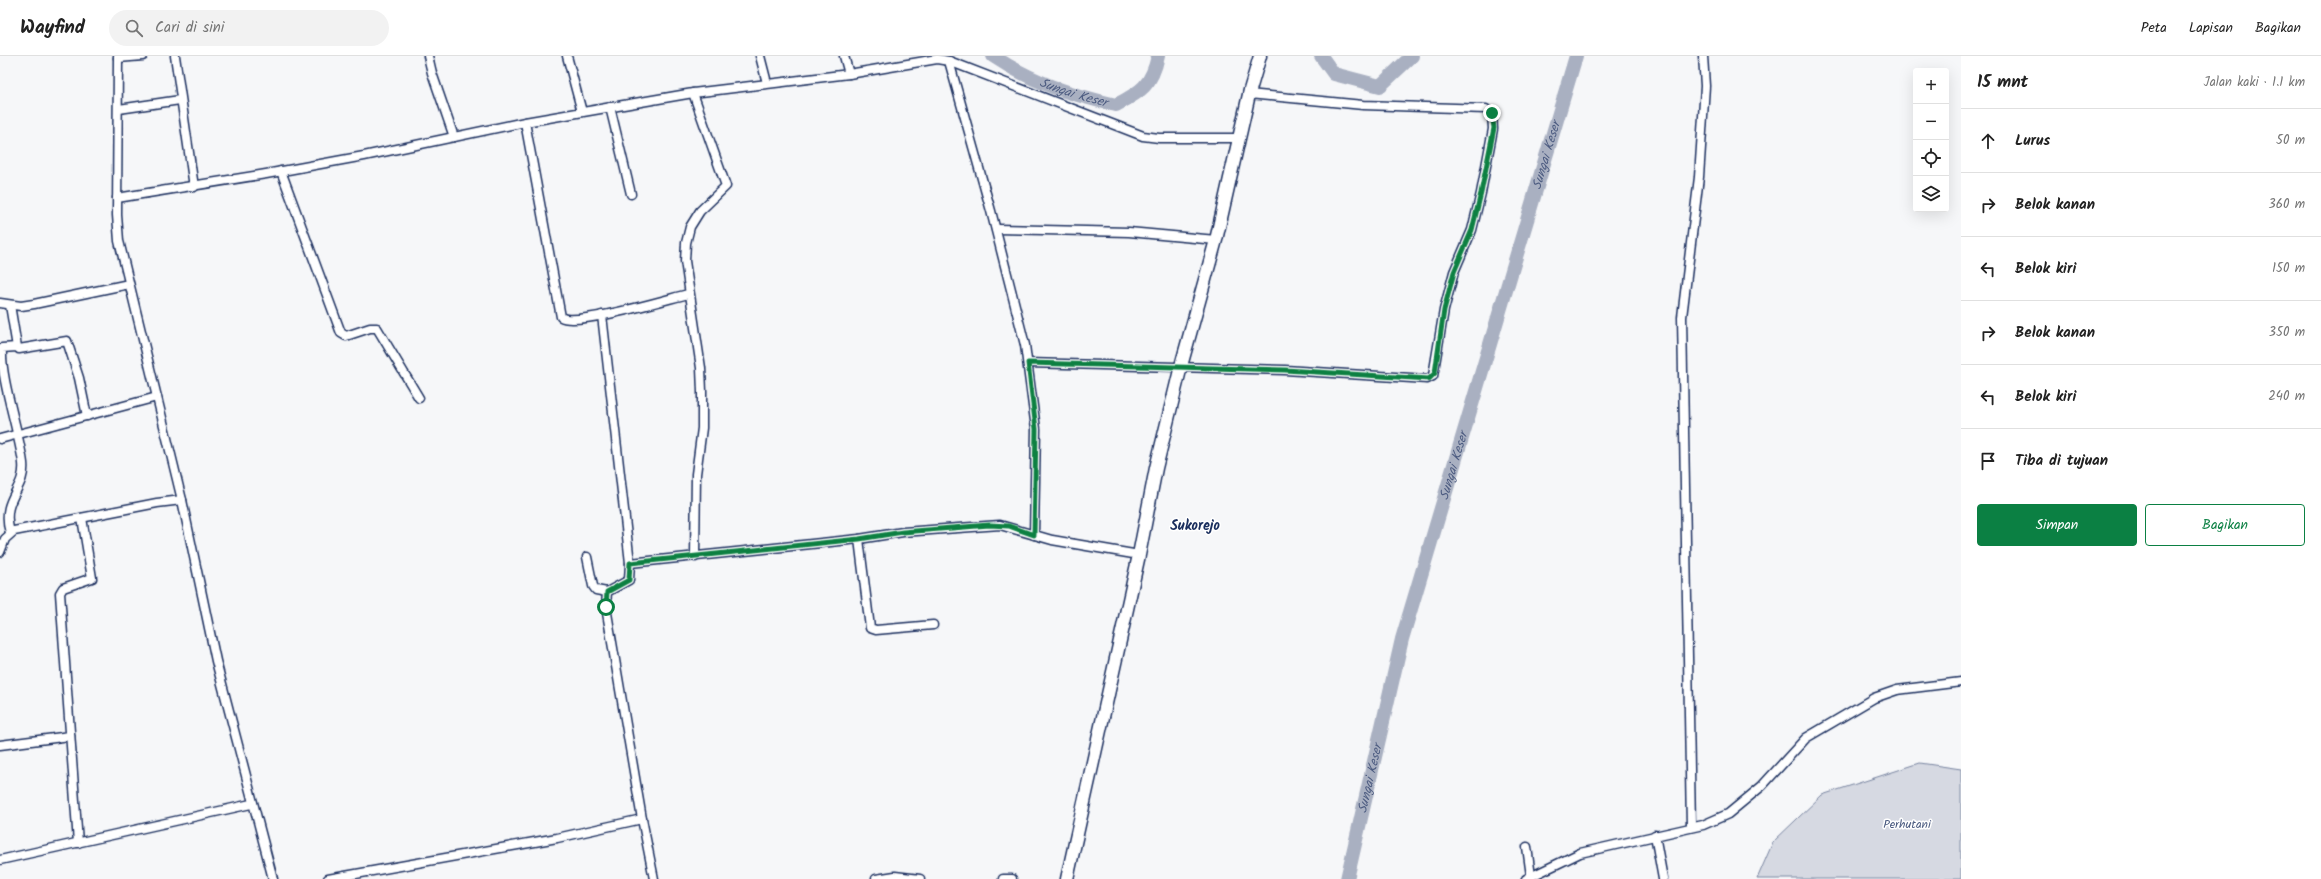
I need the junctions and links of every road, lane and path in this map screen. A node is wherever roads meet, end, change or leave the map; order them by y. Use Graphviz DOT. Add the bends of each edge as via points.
graph roads {
  1 [pos="143,56"];
  2 [pos="175,56"];
  3 [pos="428,56"];
  4 [pos="567,56"];
  5 [pos="760,56"];
  6 [pos="844,56"];
  7 [pos="1260,56"];
  8 [pos="1703,56"];
  9 [pos="118,57"];
  10 [pos="949,61"];
  11 [pos="849,74"];
  12 [pos="767,83"];
  13 [pos="693,93"];
  14 [pos="1249,94"];
  15 [pos="180,100"];
  16 [pos="610,107"];
  17 [pos="119,109"];
  18 [pos="582,112"];
  19 [pos="525,122"];
  20 [pos="454,137"];
  21 [pos="1240,138"];
  22 [pos="281,171"];
  23 [pos="194,187"];
  24 [pos="631,194"];
  25 [pos="117,198"];
  26 [pos="996,229"];
  27 [pos="1216,240"];
  28 [pos="129,284"];
  29 [pos="688,294"];
  30 [pos="0,303"];
  31 [pos="10,305"];
  32 [pos="602,315"];
  33 [pos="17,347"];
  34 [pos="1028,363"];
  35 [pos="1181,366"];
  36 [pos="157,397"];
  37 [pos="419,398"];
  38 [pos="87,416"];
  39 [pos="18,434"];
  40 [pos="0,439"];
  41 [pos="182,500"];
  42 [pos="82,518"];
  43 [pos="10,533"];
  44 [pos="1034,535"];
  45 [pos="859,539"];
  46 [pos="0,552"];
  47 [pos="1140,555"];
  48 [pos="587,557"];
  49 [pos="695,557"];
  50 [pos="630,563"];
  51 [pos="607,592"];
  52 [pos="932,625"];
  53 [pos="1961,682"];
  54 [pos="70,736"];
  55 [pos="0,745"];
  56 [pos="252,804"];
  57 [pos="642,819"];
  58 [pos="1691,827"];
  59 [pos="1655,835"];
  60 [pos="78,843"];
  61 [pos="1527,847"];
  62 [pos="0,860"];
  63 [pos="1528,878"];
  64 [pos="273,879"];
  65 [pos="328,879"];
  66 [pos="654,879"];
  67 [pos="876,879"];
  68 [pos="920,879"];
  69 [pos="1003,879"];
  70 [pos="1012,879"];
  71 [pos="1066,879"];
  72 [pos="1663,879"];
  1 -- 9 [label="street"];
  2 -- 15 [label="street"];
  3 -- 20 [label="street"];
  4 -- 18 [label="street"];
  5 -- 12 [label="street"];
  6 -- 11 [label="street"];
  7 -- 14 [label="highway"];
  8 -- 58 [label="street" via="1705,86 1700,177 1682,317"];
  9 -- 17 [label="street"];
  10 -- 11 [label="street" via="924,60"];
  10 -- 21 [label="street" via="1143,136"];
  10 -- 26 [label="street"];
  11 -- 12 [label="street"];
  12 -- 13 [label="street"];
  13 -- 16 [label="street"];
  13 -- 29 [label="street" via="726,186 700,211 690,227 685,261"];
  14 -- 21 [label="highway"];
  14 -- 35 [label="street" via="1362,105 1490,110 1494,128 1472,230 1454,272 1444,310 1435,373 1429,379"];
  15 -- 17 [label="street"];
  15 -- 23 [label="street"];
  16 -- 18 [label="street"];
  16 -- 24 [label="street"];
  17 -- 25 [label="street"];
  18 -- 19 [label="street"];
  19 -- 20 [label="street"];
  19 -- 32 [label="street" via="559,314 568,320"];
  20 -- 22 [label="street"];
  21 -- 27 [label="highway"];
  22 -- 23 [label="street"];
  22 -- 37 [label="street" via="341,333 346,336 372,327 380,330"];
  23 -- 25 [label="street"];
  25 -- 28 [label="street" via="117,230"];
  26 -- 27 [label="street" via="1129,232"];
  26 -- 34 [label="street"];
  27 -- 35 [label="highway"];
  28 -- 31 [label="street" via="34,304"];
  28 -- 36 [label="street"];
  29 -- 32 [label="street"];
  29 -- 49 [label="street" via="701,368 702,392 702,428 696,474"];
  30 -- 31 [label="street"];
  31 -- 33 [label="street"];
  32 -- 50 [label="street"];
  33 -- 38 [label="street" via="19,349 66,338 79,378"];
  33 -- 39 [label="street" via="2,350 4,381"];
  34 -- 35 [label="street"];
  34 -- 44 [label="street" via="1036,429"];
  35 -- 47 [label="highway" via="1156,468"];
  36 -- 38 [label="street"];
  36 -- 41 [label="street"];
  38 -- 39 [label="street"];
  39 -- 40 [label="street"];
  39 -- 43 [label="street" via="23,472 7,513"];
  41 -- 42 [label="street"];
  41 -- 56 [label="street" via="216,661"];
  42 -- 43 [label="street"];
  42 -- 54 [label="street" via="92,578 63,588 60,593"];
  43 -- 46 [label="street"];
  44 -- 45 [label="street" via="1000,525 903,532"];
  44 -- 47 [label="street"];
  45 -- 49 [label="street"];
  45 -- 52 [label="street" via="870,628 876,630"];
  47 -- 71 [label="highway"];
  48 -- 51 [label="street" via="594,588"];
  49 -- 50 [label="street"];
  50 -- 51 [label="street" via="629,580"];
  51 -- 57 [label="street" via="606,607"];
  53 -- 58 [label="street" via="1897,690 1874,698 1806,738 1762,786 1728,814 1703,825"];
  54 -- 55 [label="street"];
  54 -- 60 [label="street"];
  56 -- 60 [label="street"];
  56 -- 64 [label="street"];
  57 -- 65 [label="street" via="558,838"];
  57 -- 66 [label="street"];
  58 -- 59 [label="street"];
  59 -- 63 [label="street" via="1580,853"];
  59 -- 72 [label="street"];
  60 -- 62 [label="street"];
  61 -- 63 [label="street"];
  67 -- 68 [label="street" via="895,876"];
  69 -- 70 [label="street"];
}
